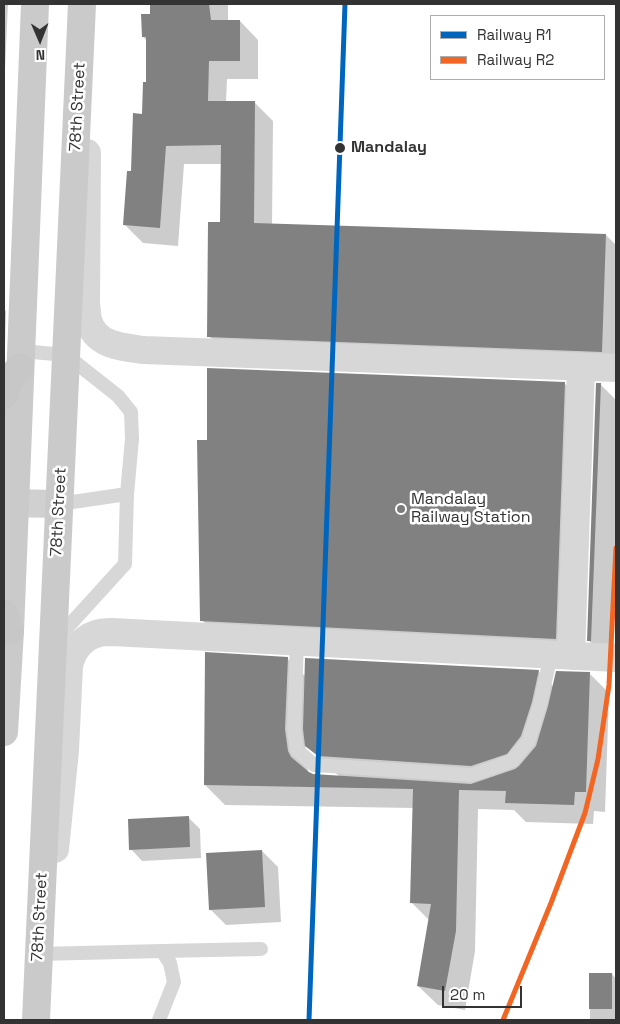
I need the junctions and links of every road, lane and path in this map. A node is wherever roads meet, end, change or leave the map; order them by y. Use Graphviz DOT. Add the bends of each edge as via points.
graph roads {
  1 [pos="35,4"];
  2 [pos="82,4"];
  3 [pos="78,94"];
  4 [pos="66,355"];
  5 [pos="21,359"];
  6 [pos="581,367"];
  7 [pos="616,368"];
  8 [pos="4,395"];
  9 [pos="127,494"];
  10 [pos="9,503"];
  11 [pos="60,504"];
  12 [pos="7,623"];
  13 [pos="297,641"];
  14 [pos="53,643"];
  15 [pos="561,655"];
  16 [pos="616,658"];
  17 [pos="4,732"];
  18 [pos="40,922"];
  19 [pos="261,949"];
  20 [pos="162,951"];
  21 [pos="38,954"];
  22 [pos="36,1020"];
  23 [pos="159,1020"];
  1 -- 5 [label="main road"];
  2 -- 3 [label="main road, 78th Street"];
  3 -- 4 [label="main road, 78th Street"];
  3 -- 6 [label="street" via="87,117 86,304 88,320 104,341 121,347 154,350"];
  4 -- 5 [label="lane"];
  4 -- 9 [label="lane" via="118,396 131,412"];
  4 -- 11 [label="main road, 78th Street"];
  5 -- 8 [label="highway"];
  5 -- 10 [label="main road"];
  6 -- 7 [label="street"];
  6 -- 15 [label="street"];
  9 -- 11 [label="lane"];
  9 -- 14 [label="lane" via="125,564"];
  10 -- 11 [label="main road"];
  10 -- 12 [label="main road"];
  11 -- 14 [label="main road, 78th Street"];
  12 -- 17 [label="main road"];
  13 -- 15 [label="street"];
  13 -- 15 [label="lane" via="294,729 297,750 314,765 472,776 512,761 529,740"];
  13 -- 18 [label="street" via="112,632 96,634 77,647 68,666 60,809 49,894"];
  14 -- 18 [label="main road, 78th Street"];
  15 -- 16 [label="street"];
  18 -- 21 [label="main road, 78th Street"];
  19 -- 20 [label="lane"];
  20 -- 21 [label="lane"];
  20 -- 23 [label="lane" via="170,963 174,982"];
  21 -- 22 [label="main road, 78th Street"];
}
